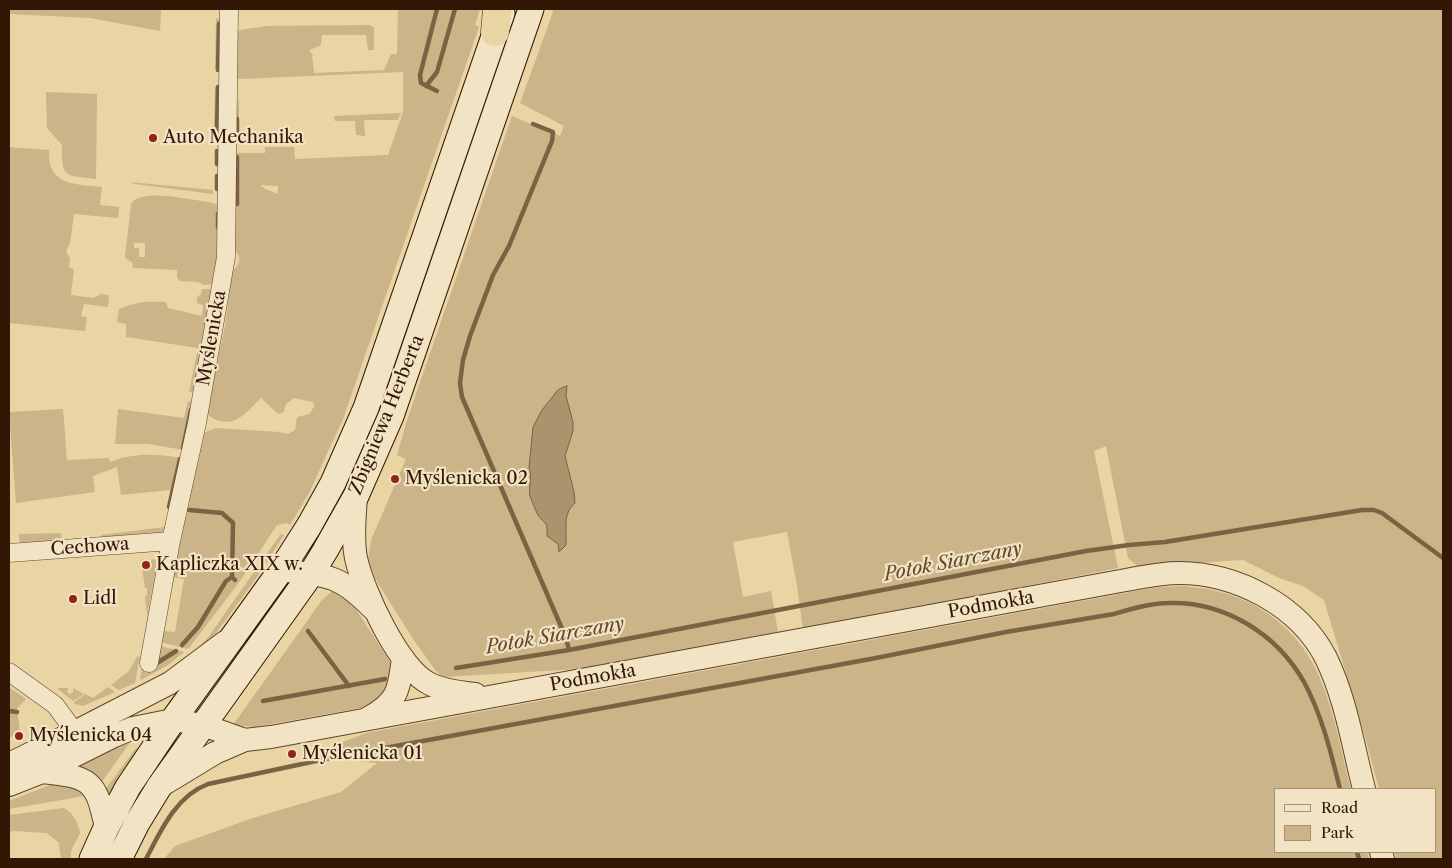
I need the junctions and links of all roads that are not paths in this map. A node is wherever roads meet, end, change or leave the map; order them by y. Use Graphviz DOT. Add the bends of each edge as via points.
graph roads {
  1 [pos="229,9"];
  2 [pos="531,9"];
  3 [pos="498,16"];
  4 [pos="356,496"];
  5 [pos="171,541"];
  6 [pos="9,553"];
  7 [pos="281,570"];
  8 [pos="311,574"];
  9 [pos="374,611"];
  10 [pos="236,634"];
  11 [pos="403,658"];
  12 [pos="149,663"];
  13 [pos="9,672"];
  14 [pos="494,696"];
  15 [pos="173,720"];
  16 [pos="363,721"];
  17 [pos="203,725"];
  18 [pos="75,732"];
  19 [pos="245,740"];
  20 [pos="9,764"];
  21 [pos="42,772"];
  22 [pos="9,785"];
  23 [pos="158,787"];
  24 [pos="1364,788"];
  25 [pos="106,828"];
  26 [pos="92,859"];
  27 [pos="119,859"];
  1 -- 5 [label="street, Myślenicka" via="226,257 197,423"];
  2 -- 4 [label="main road, Zbigniewa Herberta" via="394,407"];
  3 -- 7 [label="main road, Zbigniewa Herberta" via="366,408 332,483"];
  4 -- 8 [label="main road, Zbigniewa Herberta"];
  4 -- 9 [label="street, Podmokła" via="356,557"];
  5 -- 6 [label="street, Cechowa"];
  5 -- 12 [label="street, Myślenicka"];
  7 -- 8 [label="street"];
  7 -- 10 [label="main road, Zbigniewa Herberta"];
  8 -- 9 [label="street" via="324,575 346,585"];
  8 -- 17 [label="main road, Zbigniewa Herberta"];
  9 -- 11 [label="street, Podmokła"];
  10 -- 15 [label="main road, Zbigniewa Herberta"];
  10 -- 18 [label="street" via="170,683"];
  11 -- 14 [label="street, Podmokła" via="413,672 430,684 459,692"];
  11 -- 16 [label="street" via="396,694 383,710"];
  13 -- 18 [label="street" via="55,705"];
  14 -- 16 [label="street, Podmokła"];
  14 -- 24 [label="street, Podmokła" via="1134,578 1197,574 1235,582 1271,600 1290,614 1315,642 1336,684"];
  15 -- 17 [label="street, Podmokła"];
  15 -- 21 [label="street" via="133,728"];
  15 -- 25 [label="main road, Zbigniewa Herberta" via="128,787"];
  16 -- 19 [label="street, Podmokła"];
  17 -- 19 [label="street, Podmokła"];
  17 -- 23 [label="main road, Zbigniewa Herberta"];
  18 -- 20 [label="street"];
  19 -- 23 [label="street" via="215,753"];
  21 -- 22 [label="street"];
  21 -- 25 [label="street" via="75,776 89,784 97,793"];
  23 -- 27 [label="main road, Zbigniewa Herberta"];
  25 -- 26 [label="main road, Zbigniewa Herberta"];
}
